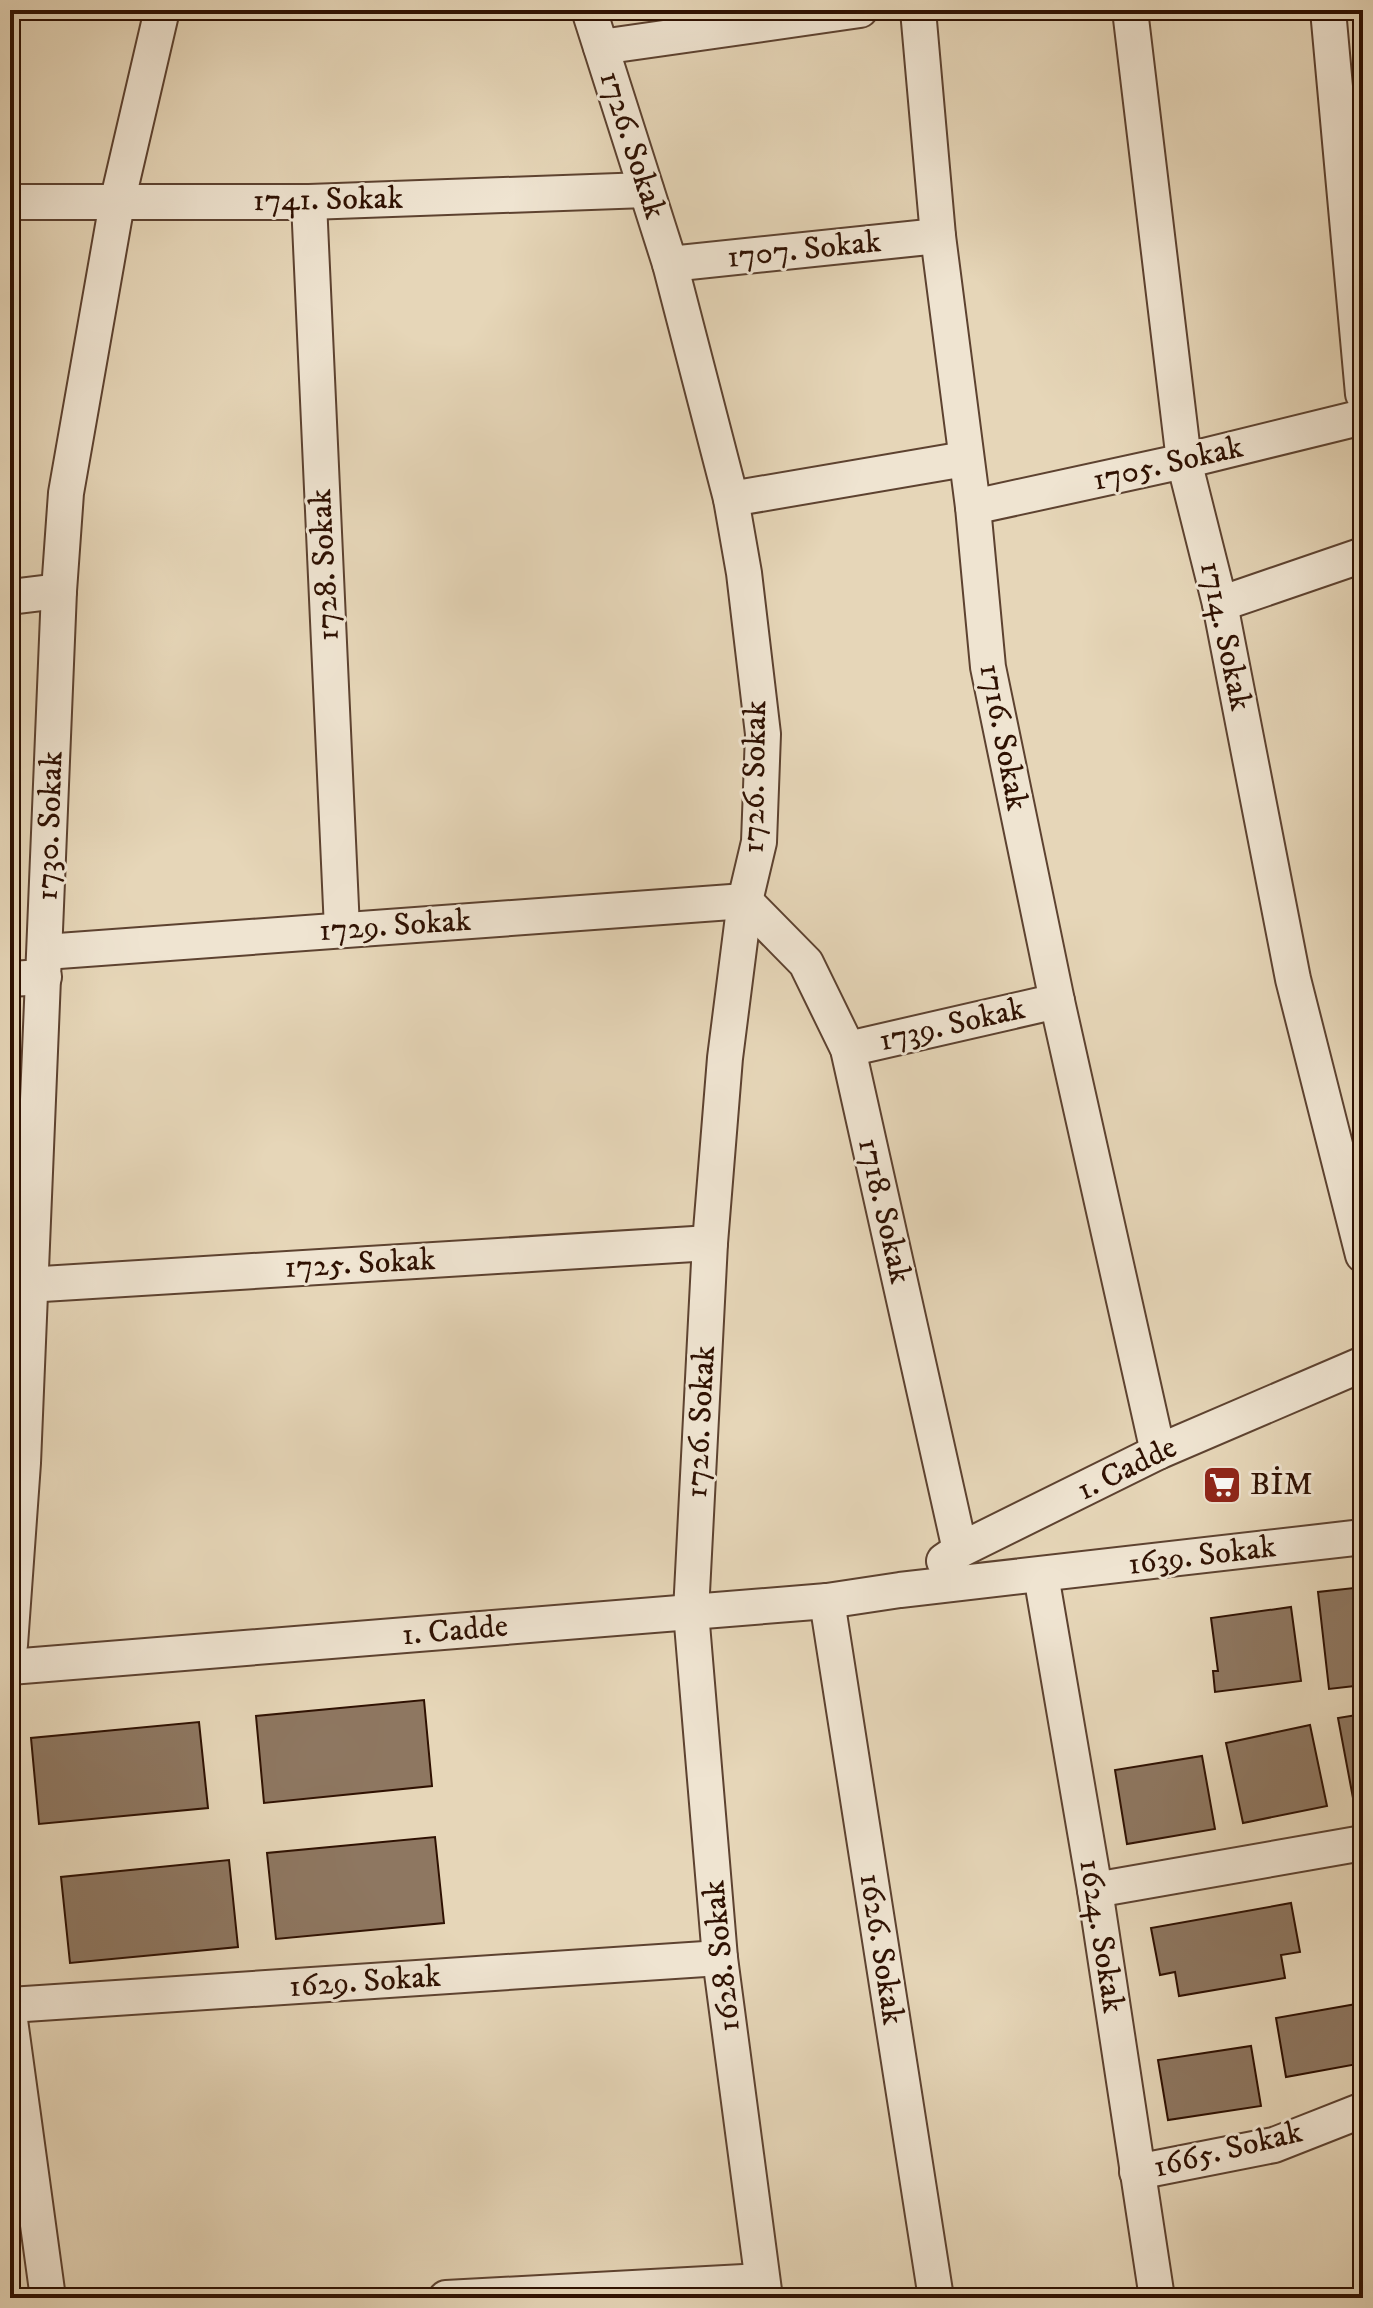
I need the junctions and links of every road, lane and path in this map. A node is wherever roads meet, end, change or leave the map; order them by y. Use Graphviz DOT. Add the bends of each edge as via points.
graph roads {
  1 [pos="162,10"];
  2 [pos="589,10"];
  3 [pos="860,10"];
  4 [pos="918,10"];
  5 [pos="1130,10"];
  6 [pos="1328,10"];
  7 [pos="601,47"];
  8 [pos="646,190"];
  9 [pos="10,202"];
  10 [pos="309,202"];
  11 [pos="117,203"];
  12 [pos="938,236"];
  13 [pos="670,264"];
  14 [pos="1363,394"];
  15 [pos="1363,417"];
  16 [pos="965,459"];
  17 [pos="1184,461"];
  18 [pos="731,499"];
  19 [pos="973,507"];
  20 [pos="1363,555"];
  21 [pos="59,591"];
  22 [pos="10,597"];
  23 [pos="1220,604"];
  24 [pos="745,901"];
  25 [pos="342,929"];
  26 [pos="44,964"];
  27 [pos="10,979"];
  28 [pos="1057,1001"];
  29 [pos="848,1049"];
  30 [pos="710,1243"];
  31 [pos="1363,1255"];
  32 [pos="20,1285"];
  33 [pos="1363,1364"];
  34 [pos="1158,1452"];
  35 [pos="1363,1537"];
  36 [pos="960,1550"];
  37 [pos="1041,1575"];
  38 [pos="900,1590"];
  39 [pos="827,1601"];
  40 [pos="691,1612"];
  41 [pos="10,1645"];
  42 [pos="10,1667"];
  43 [pos="1363,1843"];
  44 [pos="1095,1890"];
  45 [pos="720,1958"];
  46 [pos="10,2005"];
  47 [pos="10,2020"];
  48 [pos="1363,2110"];
  49 [pos="1137,2172"];
  50 [pos="764,2289"];
  51 [pos="48,2298"];
  52 [pos="446,2298"];
  53 [pos="936,2298"];
  54 [pos="1157,2298"];
  1 -- 11 [label="street, 1730. Sokak"];
  2 -- 7 [label="street, 1726. Sokak"];
  3 -- 7 [label="street"];
  4 -- 12 [label="street, 1716. Sokak"];
  5 -- 17 [label="street, 1714. Sokak"];
  6 -- 14 [label="street"];
  7 -- 8 [label="street, 1726. Sokak"];
  8 -- 10 [label="street, 1741. Sokak"];
  8 -- 13 [label="street, 1726. Sokak"];
  9 -- 11 [label="street, 1741. Sokak"];
  10 -- 11 [label="street, 1741. Sokak"];
  10 -- 25 [label="street, 1728. Sokak"];
  11 -- 21 [label="street, 1730. Sokak" via="66,493"];
  12 -- 13 [label="street, 1707. Sokak"];
  12 -- 16 [label="street, 1716. Sokak"];
  13 -- 18 [label="street, 1726. Sokak"];
  15 -- 17 [label="street, 1705. Sokak"];
  16 -- 18 [label="street"];
  16 -- 19 [label="street, 1716. Sokak"];
  17 -- 19 [label="street, 1705. Sokak"];
  17 -- 23 [label="street, 1714. Sokak"];
  18 -- 24 [label="street, 1726. Sokak" via="763,734 759,842"];
  19 -- 28 [label="street, 1716. Sokak" via="988,667"];
  20 -- 23 [label="street"];
  21 -- 22 [label="street"];
  21 -- 26 [label="street, 1730. Sokak"];
  23 -- 31 [label="street, 1714. Sokak" via="1293,979"];
  24 -- 25 [label="street, 1729. Sokak"];
  24 -- 29 [label="street, 1718. Sokak" via="806,963"];
  24 -- 30 [label="street, 1726. Sokak"];
  25 -- 26 [label="street, 1729. Sokak"];
  26 -- 27 [label="street, 1729. Sokak"];
  26 -- 32 [label="street, 1730. Sokak"];
  28 -- 29 [label="street, 1739. Sokak"];
  28 -- 34 [label="street, 1716. Sokak"];
  29 -- 36 [label="street, 1718. Sokak"];
  30 -- 32 [label="street, 1725. Sokak"];
  30 -- 40 [label="street, 1726. Sokak"];
  32 -- 41 [label="street, 1730. Sokak" via="23,1463"];
  33 -- 34 [label="street, 1. Cadde"];
  34 -- 36 [label="street, 1. Cadde"];
  35 -- 37 [label="street, 1639. Sokak"];
  36 -- 38 [label="street, 1. Cadde"];
  37 -- 38 [label="street, 1. Cadde"];
  37 -- 44 [label="street, 1624. Sokak"];
  38 -- 39 [label="street, 1. Cadde"];
  39 -- 40 [label="street, 1. Cadde"];
  39 -- 53 [label="street, 1626. Sokak"];
  40 -- 42 [label="street, 1. Cadde"];
  40 -- 45 [label="street, 1628. Sokak"];
  43 -- 44 [label="street"];
  44 -- 49 [label="street, 1624. Sokak"];
  45 -- 46 [label="street, 1629. Sokak"];
  45 -- 50 [label="street, 1628. Sokak"];
  47 -- 51 [label="street"];
  48 -- 49 [label="street, 1665. Sokak" via="1274,2145"];
  49 -- 54 [label="street, 1624. Sokak"];
  50 -- 52 [label="street"];
}
